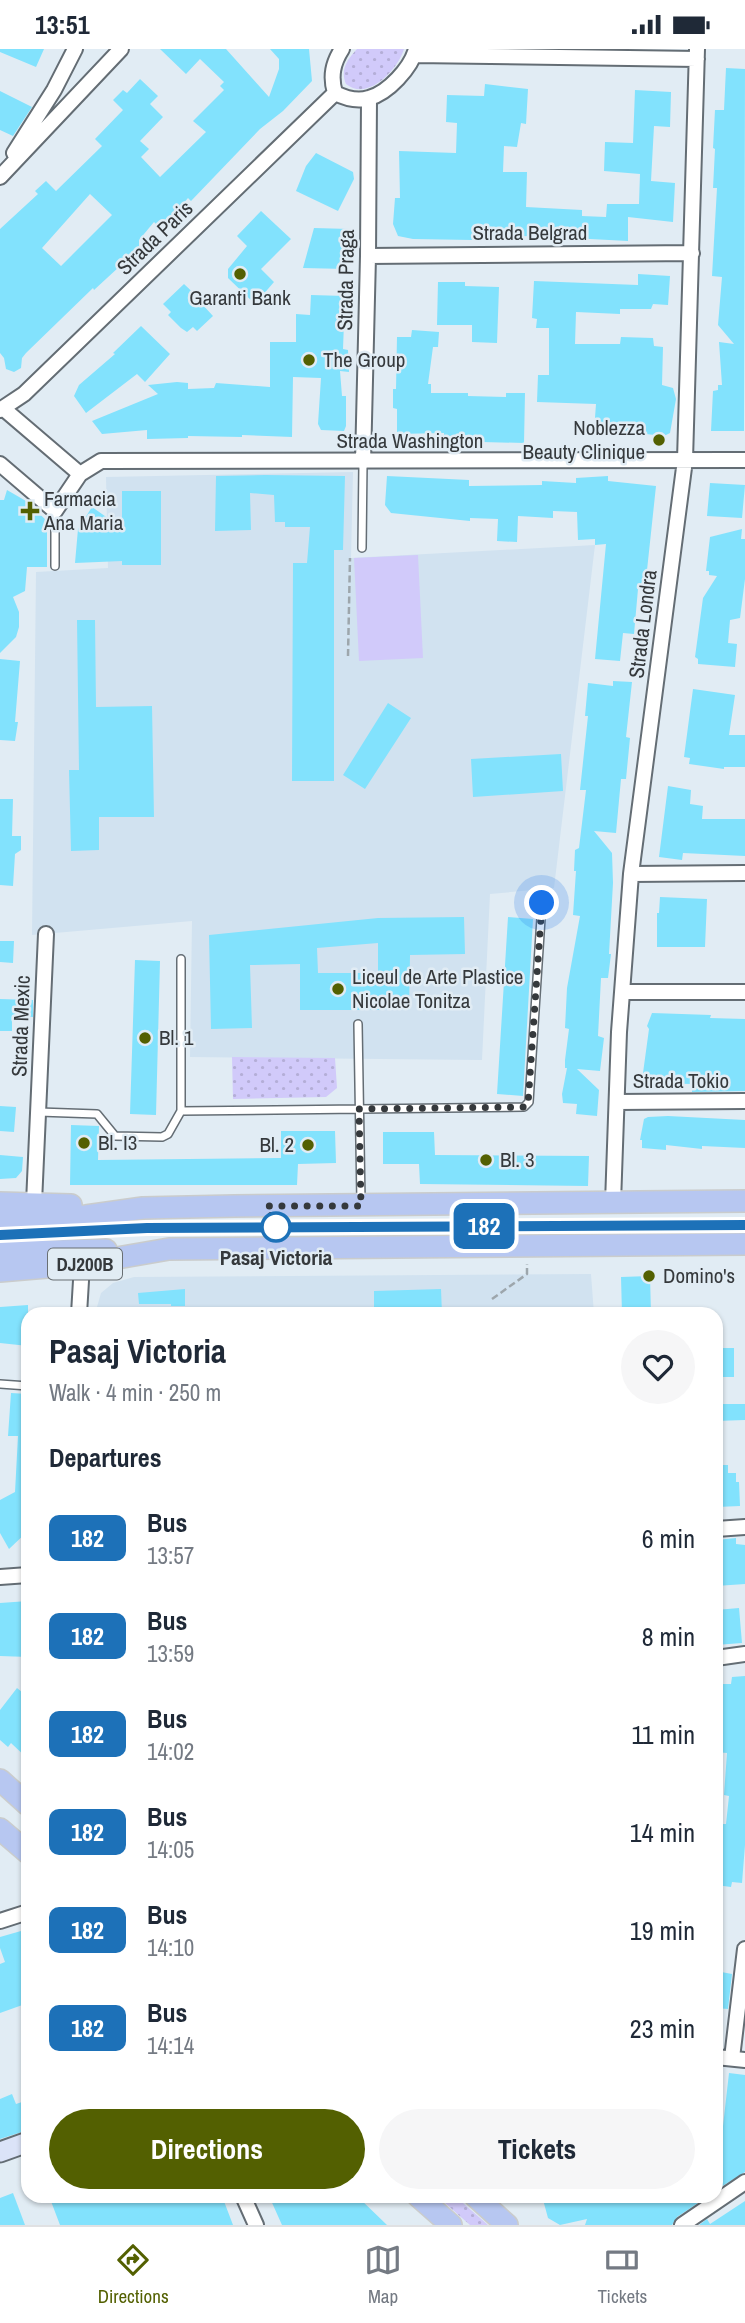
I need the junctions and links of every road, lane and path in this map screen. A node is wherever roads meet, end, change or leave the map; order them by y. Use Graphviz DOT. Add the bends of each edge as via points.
graph roads {
  1 [pos="75,49"];
  2 [pos="121,49"];
  3 [pos="342,49"];
  4 [pos="415,52"];
  5 [pos="697,54"];
  6 [pos="335,93"];
  7 [pos="369,99"];
  8 [pos="0,176"];
  9 [pos="692,253"];
  10 [pos="368,255"];
  11 [pos="2,409"];
  12 [pos="685,460"];
  13 [pos="745,460"];
  14 [pos="363,462"];
  15 [pos="0,464"];
  16 [pos="79,474"];
  17 [pos="55,511"];
  18 [pos="362,548"];
  19 [pos="350,558"];
  20 [pos="55,566"];
  21 [pos="348,656"];
  22 [pos="745,873"];
  23 [pos="631,874"];
  24 [pos="542,903"];
  25 [pos="46,934"];
  26 [pos="181,959"];
  27 [pos="622,992"];
  28 [pos="745,992"];
  29 [pos="358,1024"];
  30 [pos="745,1101"];
  31 [pos="617,1102"];
  32 [pos="359,1109"];
  33 [pos="181,1111"];
  34 [pos="39,1112"];
  35 [pos="745,1201"];
  36 [pos="0,1203"];
  37 [pos="613,1203"];
  38 [pos="361,1206"];
  39 [pos="34,1211"];
  40 [pos="145,1218"];
  41 [pos="0,1219"];
  42 [pos="745,1225"];
  43 [pos="0,1235"];
  44 [pos="745,1244"];
  45 [pos="169,1249"];
  46 [pos="0,1252"];
  47 [pos="82,1264"];
  48 [pos="0,1271"];
  49 [pos="527,1274"];
  50 [pos="492,1299"];
  51 [pos="79,1307"];
  52 [pos="0,1384"];
  53 [pos="21,1386"];
  54 [pos="745,1527"];
  55 [pos="723,1529"];
  56 [pos="21,1576"];
  57 [pos="0,1577"];
  58 [pos="745,1654"];
  59 [pos="723,1657"];
  60 [pos="0,1780"];
  61 [pos="21,1799"];
  62 [pos="0,1829"];
  63 [pos="21,1847"];
  64 [pos="21,1914"];
  65 [pos="0,1921"];
  66 [pos="745,1949"];
  67 [pos="738,2059"];
  68 [pos="21,2144"];
  69 [pos="0,2152"];
  70 [pos="745,2182"];
  71 [pos="723,2197"];
  72 [pos="246,2203"];
  73 [pos="426,2203"];
  74 [pos="714,2203"];
  75 [pos="256,2225"];
  76 [pos="451,2225"];
  77 [pos="682,2225"];
  1 -- 8 [label="street"];
  2 -- 8 [label="street"];
  3 -- 6 [label="street" via="333,72"];
  4 -- 5 [label="street"];
  4 -- 7 [label="street" via="404,70"];
  5 -- 9 [label="street, Strada Londra"];
  6 -- 7 [label="street" via="348,99"];
  6 -- 11 [label="street, Strada Paris" via="24,394"];
  7 -- 10 [label="street, Strada Praga"];
  9 -- 10 [label="street, Strada Belgrad"];
  9 -- 12 [label="street, Strada Londra"];
  10 -- 14 [label="street, Strada Praga"];
  11 -- 16 [label="street"];
  12 -- 13 [label="street, Strada Washington"];
  12 -- 14 [label="street, Strada Washington"];
  12 -- 23 [label="street, Strada Londra"];
  14 -- 16 [label="street, Strada Washington" via="101,461"];
  14 -- 18 [label="lane"];
  15 -- 17 [label="street"];
  16 -- 17 [label="street"];
  17 -- 20 [label="lane"];
  19 -- 21 [label="path"];
  22 -- 23 [label="street"];
  23 -- 27 [label="street, Strada Londra"];
  24 -- 32 [label="lane" via="528,1104"];
  25 -- 34 [label="street, Strada Mexic"];
  26 -- 33 [label="lane"];
  27 -- 28 [label="street"];
  27 -- 31 [label="street, Strada Londra"];
  29 -- 32 [label="lane"];
  30 -- 31 [label="street, Strada Tokio"];
  31 -- 37 [label="street, Strada Londra"];
  32 -- 33 [label="lane"];
  32 -- 38 [label="lane"];
  33 -- 34 [label="lane" via="162,1137 115,1136 97,1114"];
  34 -- 39 [label="street, Strada Mexic"];
  35 -- 37 [label="main road, DJ200B"];
  36 -- 39 [label="main road, DJ200B"];
  37 -- 38 [label="main road, DJ200B"];
  38 -- 40 [label="main road, DJ200B"];
  39 -- 40 [label="main road, DJ200B"];
  39 -- 41 [label="main road"];
  40 -- 42 [label="lane"];
  40 -- 43 [label="lane"];
  44 -- 45 [label="main road, DJ200B"];
  45 -- 46 [label="main road"];
  45 -- 47 [label="main road, DJ200B"];
  47 -- 48 [label="main road, DJ200B"];
  47 -- 51 [label="street"];
  49 -- 50 [label="path"];
  52 -- 53 [label="lane"];
  54 -- 55 [label="street"];
  56 -- 57 [label="street"];
  58 -- 59 [label="street"];
  60 -- 61 [label="main road"];
  62 -- 63 [label="main road"];
  64 -- 65 [label="street"];
  66 -- 67 [label="street"];
  68 -- 69 [label="street"];
  70 -- 71 [label="street"];
  72 -- 75 [label="street"];
  73 -- 76 [label="main road"];
  74 -- 77 [label="street"];
}
